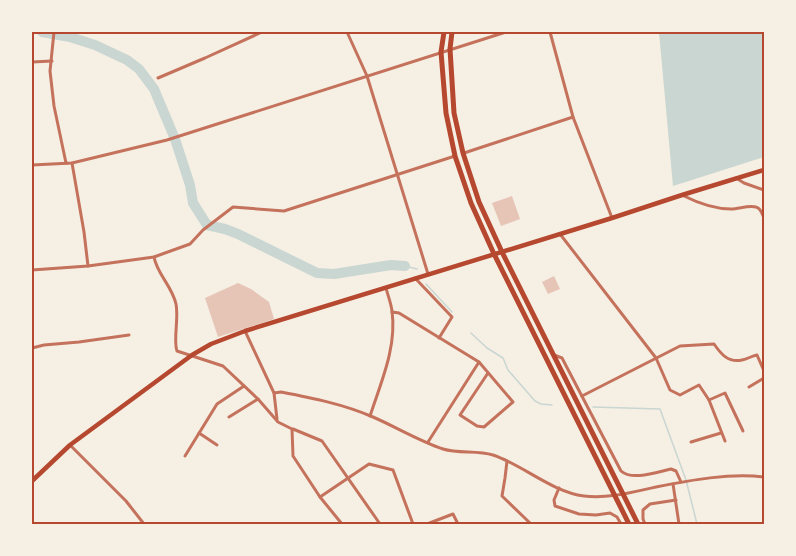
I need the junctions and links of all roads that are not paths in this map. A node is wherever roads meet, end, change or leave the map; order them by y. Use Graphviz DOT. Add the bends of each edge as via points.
graph roads {
  1 [pos="54,32"];
  2 [pos="262,32"];
  3 [pos="347,32"];
  4 [pos="444,32"];
  5 [pos="452,32"];
  6 [pos="506,32"];
  7 [pos="550,32"];
  8 [pos="450,49"];
  9 [pos="441,52"];
  10 [pos="52,61"];
  11 [pos="32,62"];
  12 [pos="367,76"];
  13 [pos="158,78"];
  14 [pos="573,117"];
  15 [pos="463,153"];
  16 [pos="455,156"];
  17 [pos="66,163"];
  18 [pos="72,163"];
  19 [pos="32,165"];
  20 [pos="765,170"];
  21 [pos="398,175"];
  22 [pos="735,178"];
  23 [pos="765,190"];
  24 [pos="682,195"];
  25 [pos="612,218"];
  26 [pos="765,218"];
  27 [pos="560,234"];
  28 [pos="502,252"];
  29 [pos="494,254"];
  30 [pos="153,257"];
  31 [pos="88,266"];
  32 [pos="32,270"];
  33 [pos="428,274"];
  34 [pos="415,278"];
  35 [pos="386,288"];
  36 [pos="392,312"];
  37 [pos="245,331"];
  38 [pos="129,335"];
  39 [pos="439,338"];
  40 [pos="32,348"];
  41 [pos="553,354"];
  42 [pos="192,355"];
  43 [pos="656,358"];
  44 [pos="479,362"];
  45 [pos="765,371"];
  46 [pos="488,373"];
  47 [pos="765,378"];
  48 [pos="244,386"];
  49 [pos="749,387"];
  50 [pos="274,393"];
  51 [pos="582,396"];
  52 [pos="258,399"];
  53 [pos="709,400"];
  54 [pos="370,416"];
  55 [pos="229,417"];
  56 [pos="277,419"];
  57 [pos="292,429"];
  58 [pos="742,431"];
  59 [pos="199,433"];
  60 [pos="721,433"];
  61 [pos="725,441"];
  62 [pos="691,442"];
  63 [pos="428,443"];
  64 [pos="70,445"];
  65 [pos="217,445"];
  66 [pos="185,456"];
  67 [pos="507,461"];
  68 [pos="765,477"];
  69 [pos="348,479"];
  70 [pos="32,481"];
  71 [pos="685,482"];
  72 [pos="673,484"];
  73 [pos="559,488"];
  74 [pos="623,494"];
  75 [pos="614,495"];
  76 [pos="320,497"];
  77 [pos="676,500"];
  78 [pos="144,525"];
  79 [pos="342,525"];
  80 [pos="380,525"];
  81 [pos="413,525"];
  82 [pos="427,525"];
  83 [pos="458,525"];
  84 [pos="531,525"];
  85 [pos="621,525"];
  86 [pos="629,525"];
  87 [pos="638,525"];
  88 [pos="645,525"];
  89 [pos="679,525"];
  1 -- 10 [label="street"];
  2 -- 13 [label="street"];
  3 -- 12 [label="street"];
  4 -- 9 [label="highway"];
  5 -- 8 [label="highway"];
  6 -- 8 [label="street"];
  7 -- 14 [label="street"];
  8 -- 9 [label="street"];
  8 -- 15 [label="highway" via="454,113"];
  9 -- 12 [label="street"];
  9 -- 16 [label="highway" via="446,113"];
  10 -- 11 [label="street"];
  10 -- 17 [label="street" via="54,106"];
  12 -- 18 [label="street" via="167,140"];
  12 -- 21 [label="street"];
  14 -- 15 [label="street"];
  14 -- 25 [label="street"];
  15 -- 28 [label="highway" via="479,202"];
  16 -- 21 [label="street"];
  16 -- 29 [label="highway"];
  17 -- 18 [label="street"];
  17 -- 19 [label="street"];
  18 -- 31 [label="street"];
  20 -- 22 [label="main road"];
  21 -- 30 [label="street" via="284,211 234,207 190,244"];
  21 -- 33 [label="street"];
  22 -- 23 [label="street"];
  22 -- 24 [label="main road"];
  24 -- 25 [label="main road"];
  24 -- 26 [label="street" via="714,207 755,207"];
  25 -- 27 [label="main road"];
  27 -- 28 [label="main road"];
  27 -- 43 [label="street"];
  28 -- 29 [label="main road"];
  28 -- 41 [label="highway"];
  29 -- 33 [label="main road"];
  29 -- 75 [label="highway"];
  30 -- 31 [label="street"];
  30 -- 42 [label="street" via="176,302 175,346 177,351"];
  31 -- 32 [label="street"];
  33 -- 34 [label="main road"];
  34 -- 35 [label="main road"];
  34 -- 39 [label="street" via="452,317"];
  35 -- 36 [label="street"];
  35 -- 37 [label="main road"];
  36 -- 39 [label="street"];
  36 -- 54 [label="street" via="390,355"];
  37 -- 42 [label="main road"];
  37 -- 50 [label="street"];
  38 -- 40 [label="street"];
  39 -- 44 [label="street"];
  41 -- 51 [label="street" via="562,358"];
  41 -- 74 [label="highway"];
  42 -- 48 [label="street" via="223,366"];
  42 -- 64 [label="main road"];
  43 -- 45 [label="street" via="680,346 714,344 729,359 737,361 757,355"];
  43 -- 51 [label="street"];
  43 -- 53 [label="street" via="670,390 680,395 699,385"];
  44 -- 46 [label="street"];
  44 -- 63 [label="street"];
  46 -- 46 [label="street" via="513,402 484,427 460,415"];
  47 -- 49 [label="street"];
  48 -- 52 [label="street"];
  48 -- 59 [label="street" via="217,404"];
  50 -- 54 [label="street" via="320,399"];
  50 -- 56 [label="street"];
  51 -- 71 [label="street" via="621,471 632,477 671,469"];
  52 -- 55 [label="street"];
  52 -- 56 [label="street"];
  53 -- 58 [label="street" via="725,393"];
  53 -- 60 [label="street"];
  54 -- 63 [label="street"];
  56 -- 57 [label="street"];
  57 -- 69 [label="street" via="322,441"];
  57 -- 76 [label="street" via="293,456"];
  59 -- 65 [label="street"];
  59 -- 66 [label="street"];
  60 -- 61 [label="street"];
  60 -- 62 [label="street"];
  63 -- 67 [label="street"];
  64 -- 70 [label="main road"];
  64 -- 78 [label="street" via="126,501"];
  67 -- 73 [label="street"];
  67 -- 84 [label="street" via="502,496"];
  68 -- 71 [label="street" via="739,475"];
  69 -- 76 [label="street"];
  69 -- 80 [label="street"];
  69 -- 81 [label="street" via="369,464 393,470"];
  71 -- 72 [label="street"];
  72 -- 74 [label="street"];
  72 -- 77 [label="street"];
  73 -- 75 [label="street" via="585,496"];
  73 -- 85 [label="street" via="555,506 579,514 610,513"];
  74 -- 75 [label="street"];
  74 -- 87 [label="highway"];
  75 -- 86 [label="highway"];
  76 -- 79 [label="street"];
  77 -- 88 [label="street" via="650,504 643,510"];
  77 -- 89 [label="street"];
  82 -- 83 [label="street" via="453,514"];
}
